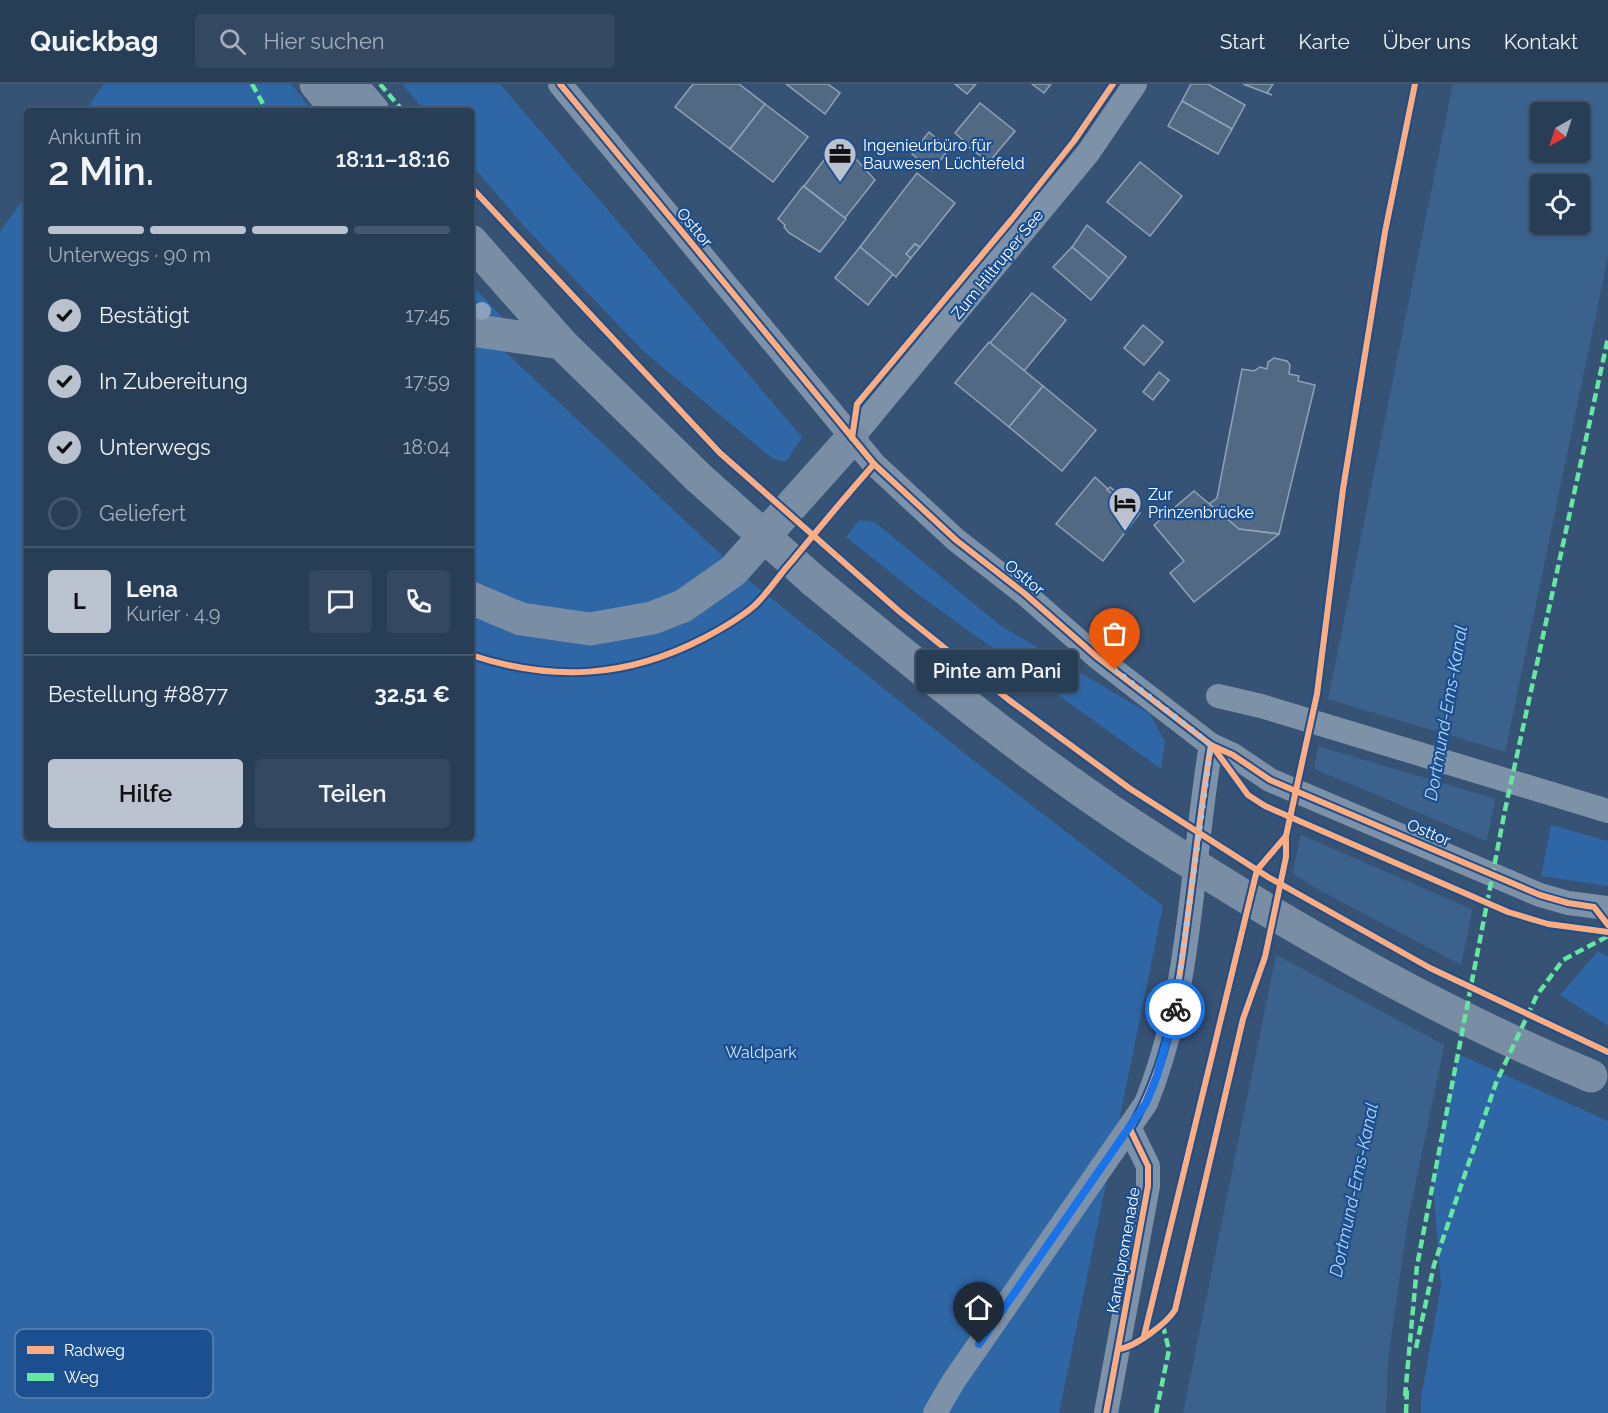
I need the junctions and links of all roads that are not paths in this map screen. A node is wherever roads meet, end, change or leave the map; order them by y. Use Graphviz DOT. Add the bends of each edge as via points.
graph roads {
  1 [pos="316,84"];
  2 [pos="350,84"];
  3 [pos="560,84"];
  4 [pos="1135,84"];
  5 [pos="336,108"];
  6 [pos="370,108"];
  7 [pos="474,248"];
  8 [pos="474,330"];
  9 [pos="561,343"];
  10 [pos="852,438"];
  11 [pos="474,599"];
  12 [pos="1218,696"];
  13 [pos="1211,745"];
  14 [pos="1608,811"];
  15 [pos="1608,908"];
  16 [pos="1600,1079"];
  17 [pos="1130,1128"];
  18 [pos="935,1413"];
  19 [pos="1106,1413"];
  1 -- 5 [label="main road"];
  2 -- 6 [label="main road"];
  3 -- 10 [label="street, Osttor"];
  4 -- 10 [label="street, Zum Hiltruper See" via="1088,153"];
  7 -- 9 [label="main road"];
  8 -- 9 [label="main road"];
  9 -- 16 [label="main road, bridge" via="698,477 814,581 1015,741 1152,838 1290,925 1474,1023"];
  10 -- 11 [label="main road" via="733,571 683,606 652,618 590,629 521,620"];
  10 -- 13 [label="street, Osttor" via="874,464 956,540"];
  12 -- 14 [label="street"];
  13 -- 15 [label="street, Osttor" via="1270,780 1540,895"];
  13 -- 17 [label="street" via="1177,1001 1157,1076"];
  17 -- 18 [label="street"];
  17 -- 19 [label="street, Kanalpromenade" via="1148,1166 1148,1186"];
}
